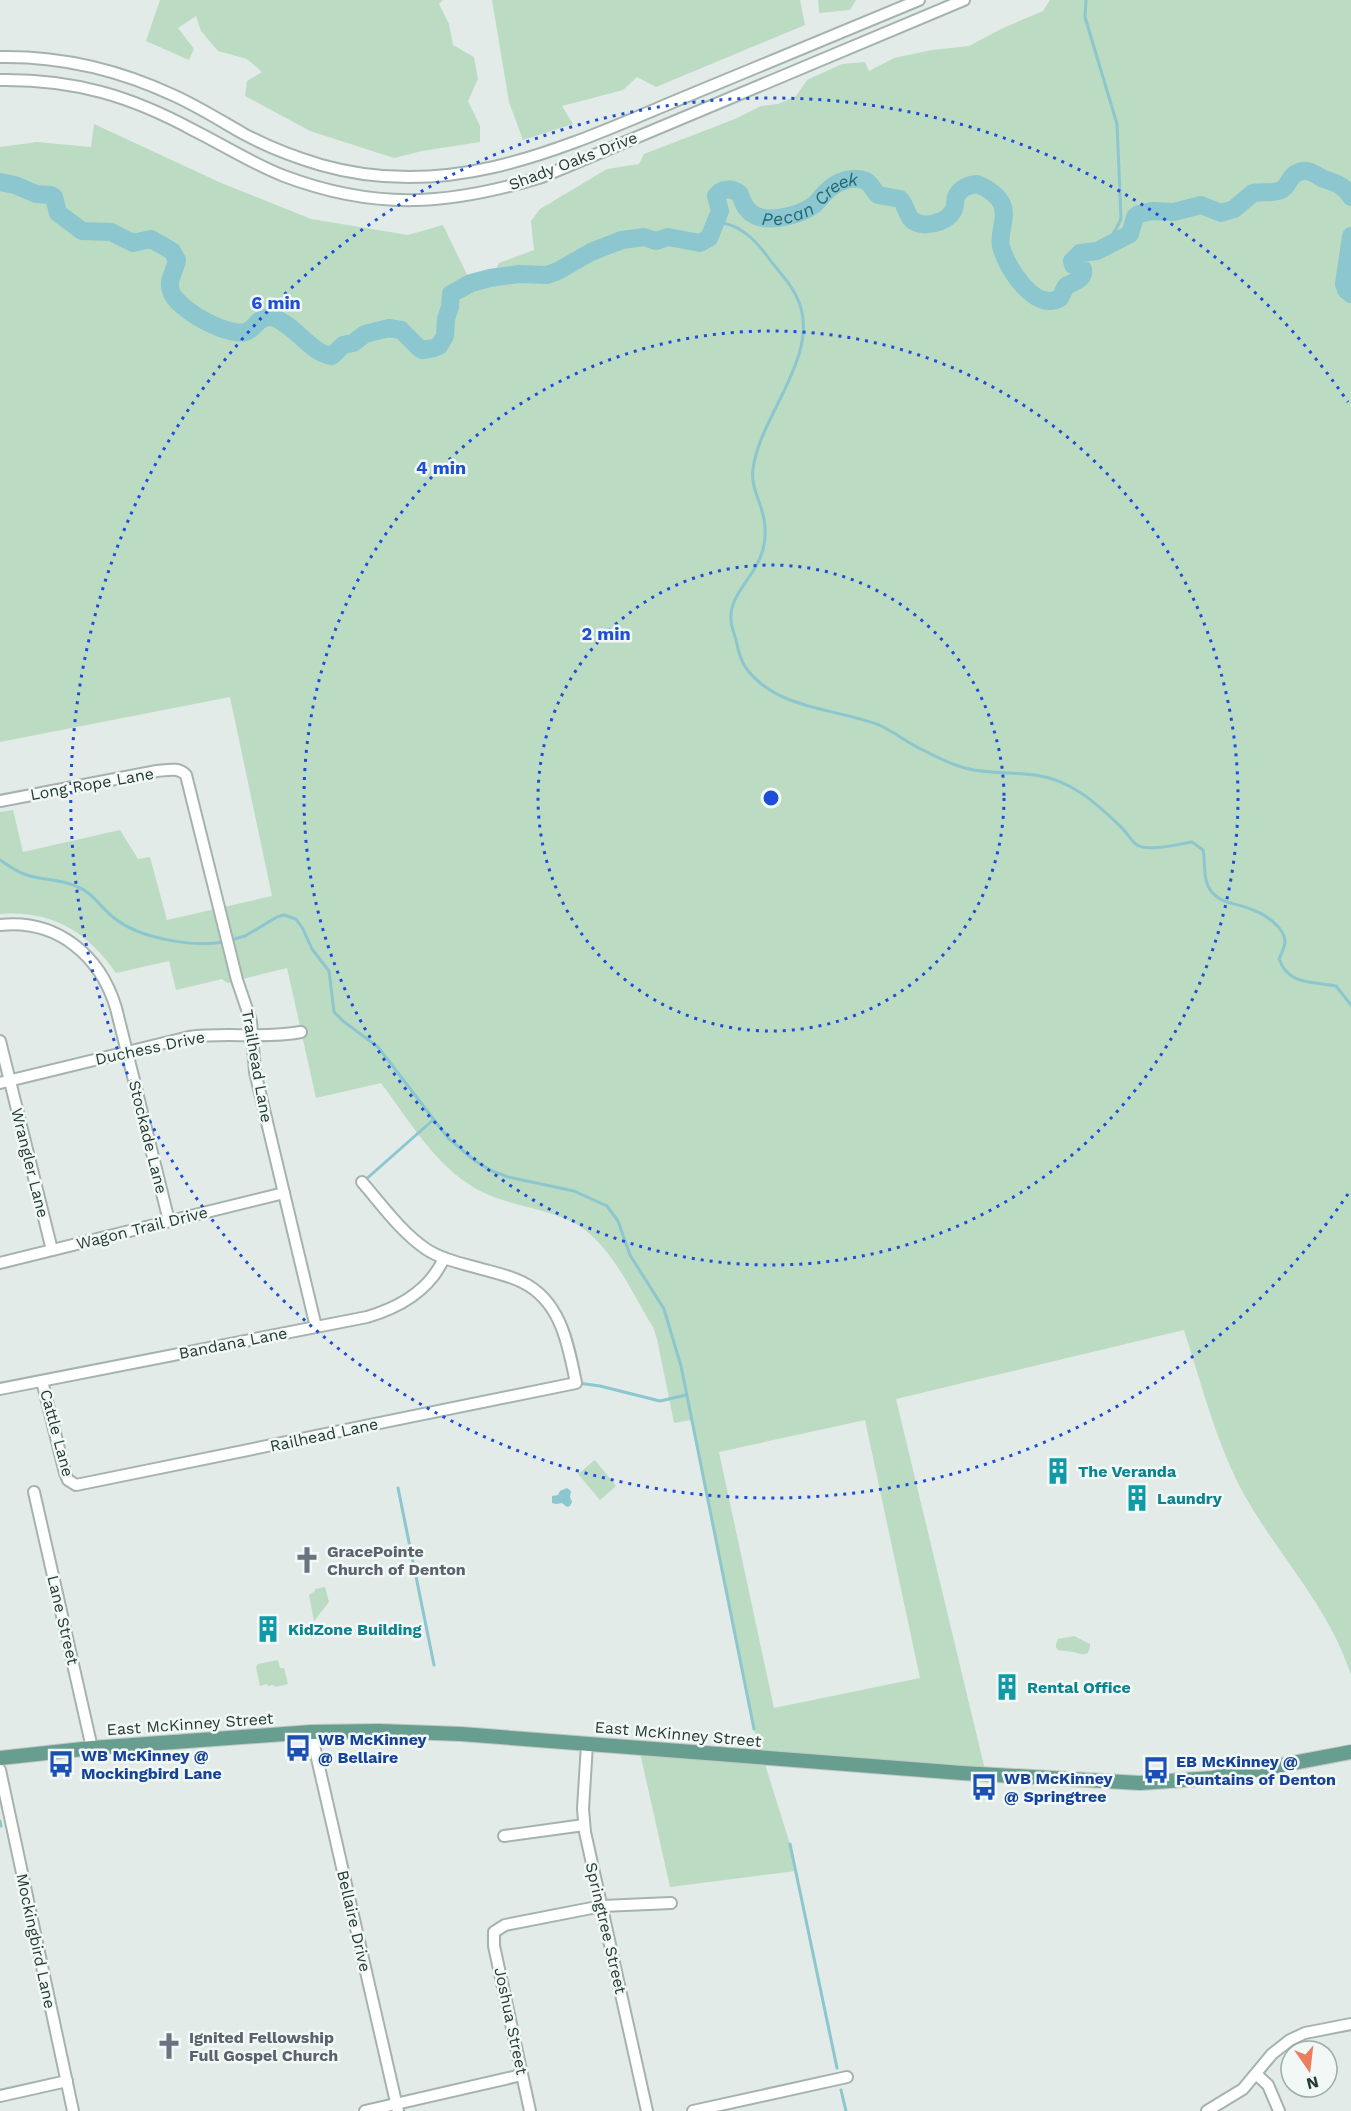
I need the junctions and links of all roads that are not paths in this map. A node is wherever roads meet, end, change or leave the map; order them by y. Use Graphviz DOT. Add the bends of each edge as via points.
graph roads {
  1 [pos="919,0"];
  2 [pos="924,0"];
  3 [pos="964,0"];
  4 [pos="930,14"];
  5 [pos="0,57"];
  6 [pos="0,80"];
  7 [pos="184,772"];
  8 [pos="0,801"];
  9 [pos="0,925"];
  10 [pos="301,1032"];
  11 [pos="254,1036"];
  12 [pos="0,1041"];
  13 [pos="126,1052"];
  14 [pos="5,1082"];
  15 [pos="362,1182"];
  16 [pos="284,1193"];
  17 [pos="169,1221"];
  18 [pos="52,1250"];
  19 [pos="444,1258"];
  20 [pos="0,1263"];
  21 [pos="316,1327"];
  22 [pos="42,1381"];
  23 [pos="0,1389"];
  24 [pos="72,1484"];
  25 [pos="34,1492"];
  26 [pos="310,1732"];
  27 [pos="587,1744"];
  28 [pos="92,1748"];
  29 [pos="1351,1752"];
  30 [pos="0,1758"];
  31 [pos="0,1770"];
  32 [pos="584,1824"];
  33 [pos="504,1836"];
  34 [pos="671,1903"];
  35 [pos="602,1906"];
  36 [pos="1351,2024"];
  37 [pos="1256,2074"];
  38 [pos="522,2075"];
  39 [pos="847,2077"];
  40 [pos="67,2081"];
  41 [pos="0,2096"];
  42 [pos="397,2107"];
  43 [pos="73,2111"];
  44 [pos="365,2111"];
  45 [pos="530,2111"];
  46 [pos="647,2111"];
  47 [pos="693,2111"];
  48 [pos="1207,2111"];
  49 [pos="1279,2111"];
  1 -- 5 [label="street, Shady Oaks Drive" via="577,141 498,167 435,177 406,178 324,166 245,135 144,81 68,61"];
  2 -- 4 [label="street"];
  3 -- 4 [label="street, Shady Oaks Drive"];
  4 -- 6 [label="street, Shady Oaks Drive" via="542,177 504,189 438,200 378,199 318,188 235,154 136,102 64,83"];
  7 -- 8 [label="street, Long Rope Lane" via="176,769 135,775"];
  7 -- 11 [label="street, Trailhead Lane"];
  9 -- 13 [label="street, Stockade Lane" via="23,924 51,931 94,964 112,994"];
  10 -- 11 [label="street, Duchess Drive"];
  11 -- 13 [label="street, Duchess Drive" via="189,1037"];
  11 -- 16 [label="street, Trailhead Lane" via="255,1072"];
  12 -- 14 [label="street, Wrangler Lane"];
  13 -- 14 [label="street, Duchess Drive"];
  13 -- 17 [label="street, Stockade Lane"];
  14 -- 18 [label="street, Wrangler Lane"];
  15 -- 19 [label="street" via="404,1230"];
  16 -- 17 [label="street, Wagon Trail Drive"];
  16 -- 21 [label="street, Trailhead Lane"];
  17 -- 18 [label="street, Wagon Trail Drive"];
  18 -- 20 [label="street, Wagon Trail Drive"];
  19 -- 21 [label="street, Bandana Lane" via="424,1288 399,1305 367,1317"];
  19 -- 24 [label="street, Railhead Lane" via="520,1281 546,1299 566,1338 576,1383"];
  21 -- 22 [label="street, Bandana Lane"];
  22 -- 23 [label="street, Bandana Lane"];
  22 -- 24 [label="street, Cattle Lane" via="65,1473"];
  25 -- 28 [label="street, Lane Street"];
  26 -- 27 [label="main road, East McKinney Street" via="446,1734"];
  26 -- 28 [label="main road, East McKinney Street"];
  26 -- 42 [label="street, Bellaire Drive"];
  27 -- 29 [label="main road, East McKinney Street" via="1140,1783 1230,1776"];
  27 -- 32 [label="street, Springtree Street"];
  28 -- 30 [label="main road, East McKinney Street"];
  31 -- 40 [label="street, Mockingbird Lane"];
  32 -- 33 [label="street"];
  32 -- 35 [label="street, Springtree Street"];
  34 -- 35 [label="street"];
  35 -- 38 [label="street, Joshua Street" via="505,1925 494,1932"];
  35 -- 46 [label="street, Springtree Street"];
  36 -- 37 [label="street" via="1295,2037 1279,2048"];
  37 -- 48 [label="street" via="1239,2093"];
  37 -- 49 [label="street" via="1271,2090"];
  38 -- 42 [label="street"];
  38 -- 45 [label="street, Joshua Street"];
  39 -- 47 [label="street"];
  40 -- 41 [label="street"];
  40 -- 43 [label="street, Mockingbird Lane"];
  42 -- 44 [label="street"];
}
